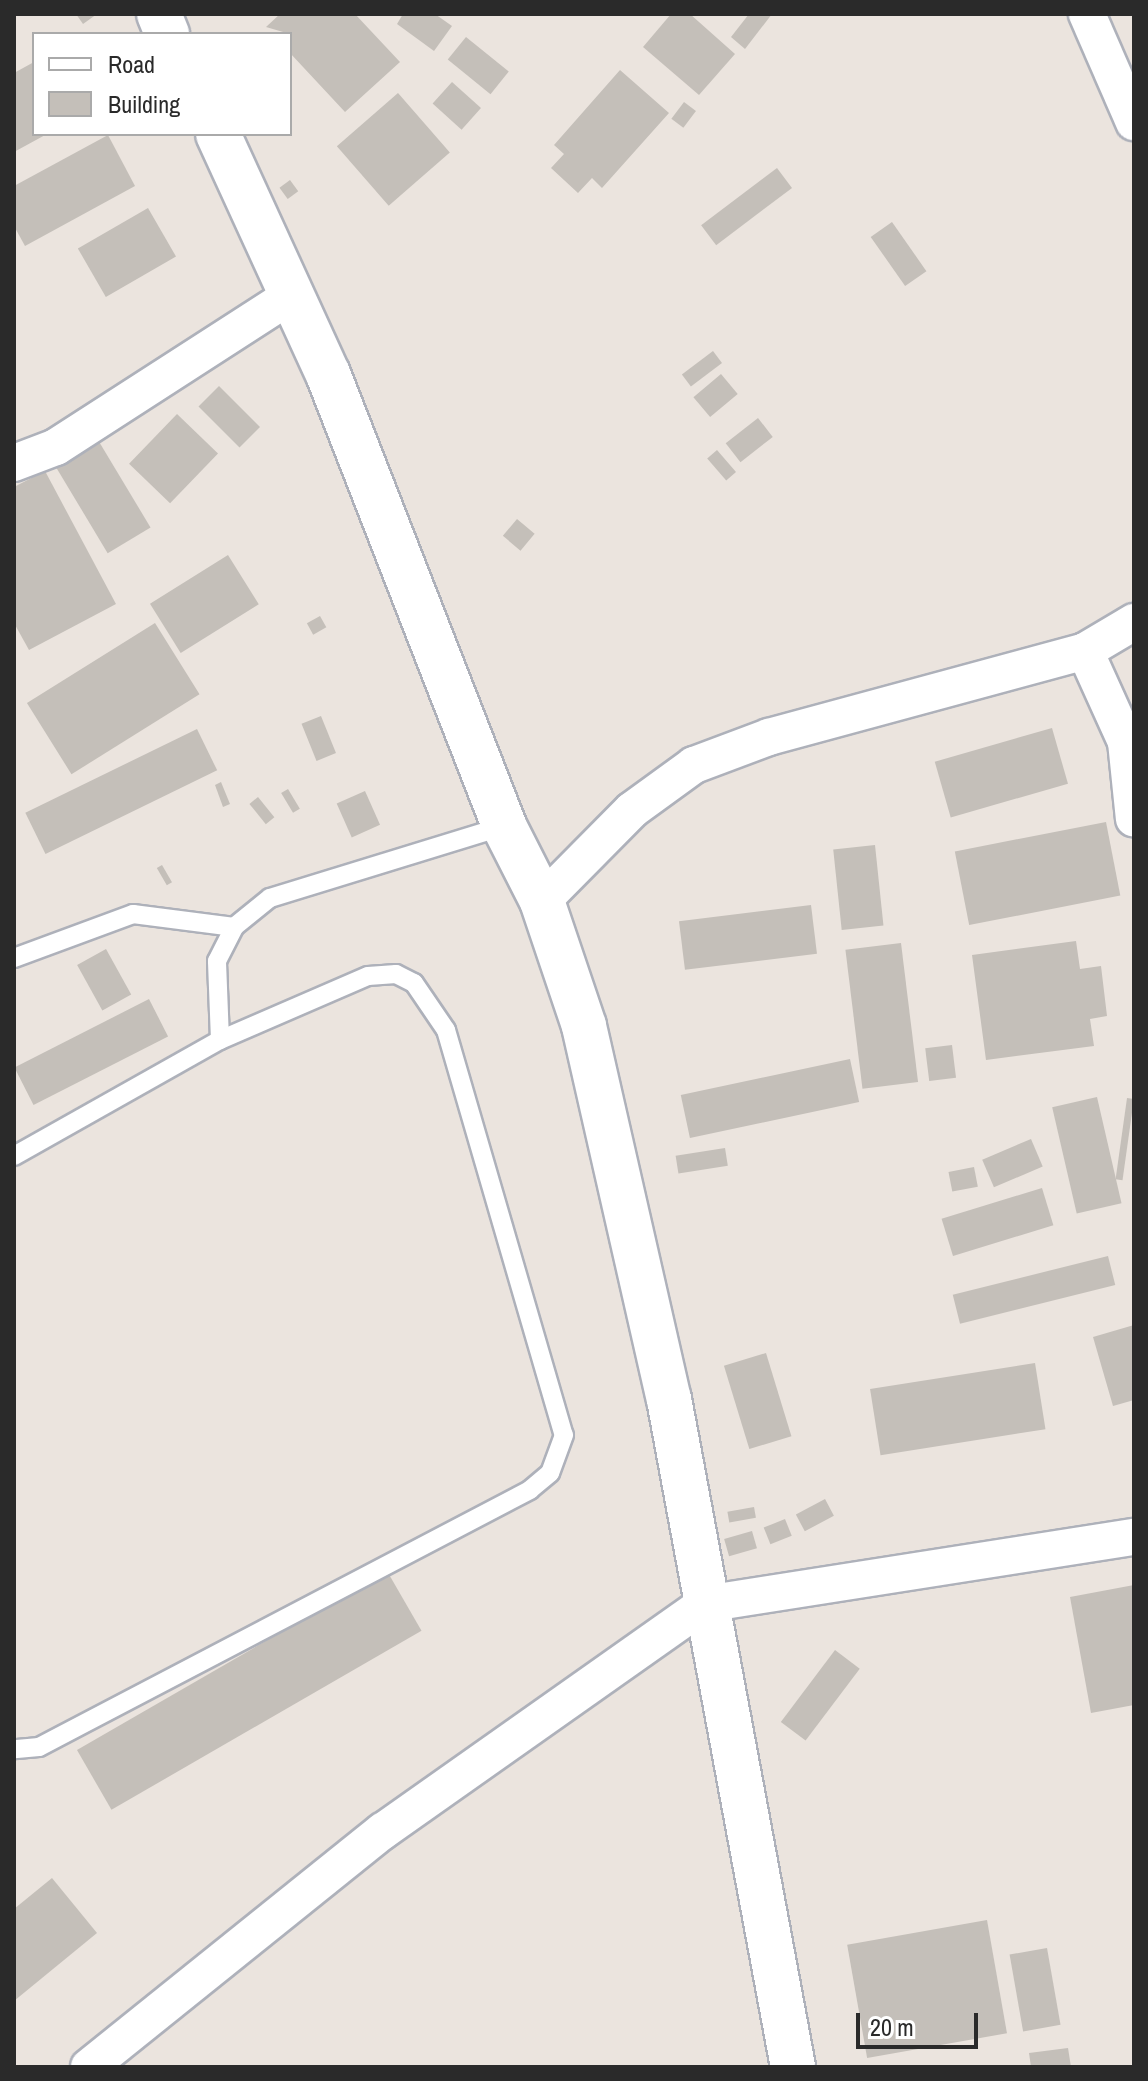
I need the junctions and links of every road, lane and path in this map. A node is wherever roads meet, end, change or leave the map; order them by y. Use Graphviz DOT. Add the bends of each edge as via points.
graph roads {
  1 [pos="1087,14"];
  2 [pos="1134,122"];
  3 [pos="219,136"];
  4 [pos="293,294"];
  5 [pos="14,463"];
  6 [pos="1134,622"];
  7 [pos="1085,651"];
  8 [pos="1134,819"];
  9 [pos="504,826"];
  10 [pos="542,901"];
  11 [pos="234,927"];
  12 [pos="14,958"];
  13 [pos="220,1040"];
  14 [pos="14,1156"];
  15 [pos="1134,1537"];
  16 [pos="705,1604"];
  17 [pos="14,1749"];
  18 [pos="89,2067"];
  19 [pos="793,2067"];
  1 -- 2 [label="street"];
  3 -- 4 [label="street"];
  4 -- 5 [label="street" via="56,447"];
  4 -- 9 [label="street"];
  6 -- 7 [label="street"];
  7 -- 8 [label="street" via="1126,742"];
  7 -- 10 [label="street" via="769,737 694,765 632,810"];
  9 -- 10 [label="street"];
  9 -- 11 [label="lane" via="270,898"];
  10 -- 16 [label="street" via="612,1135"];
  11 -- 12 [label="lane" via="133,914"];
  11 -- 13 [label="lane" via="217,961"];
  13 -- 14 [label="lane"];
  13 -- 17 [label="lane" via="368,976 396,974 414,983 446,1030 564,1435 550,1473 530,1490 39,1747"];
  15 -- 16 [label="street"];
  16 -- 18 [label="street" via="383,1831"];
  16 -- 19 [label="street"];
}
